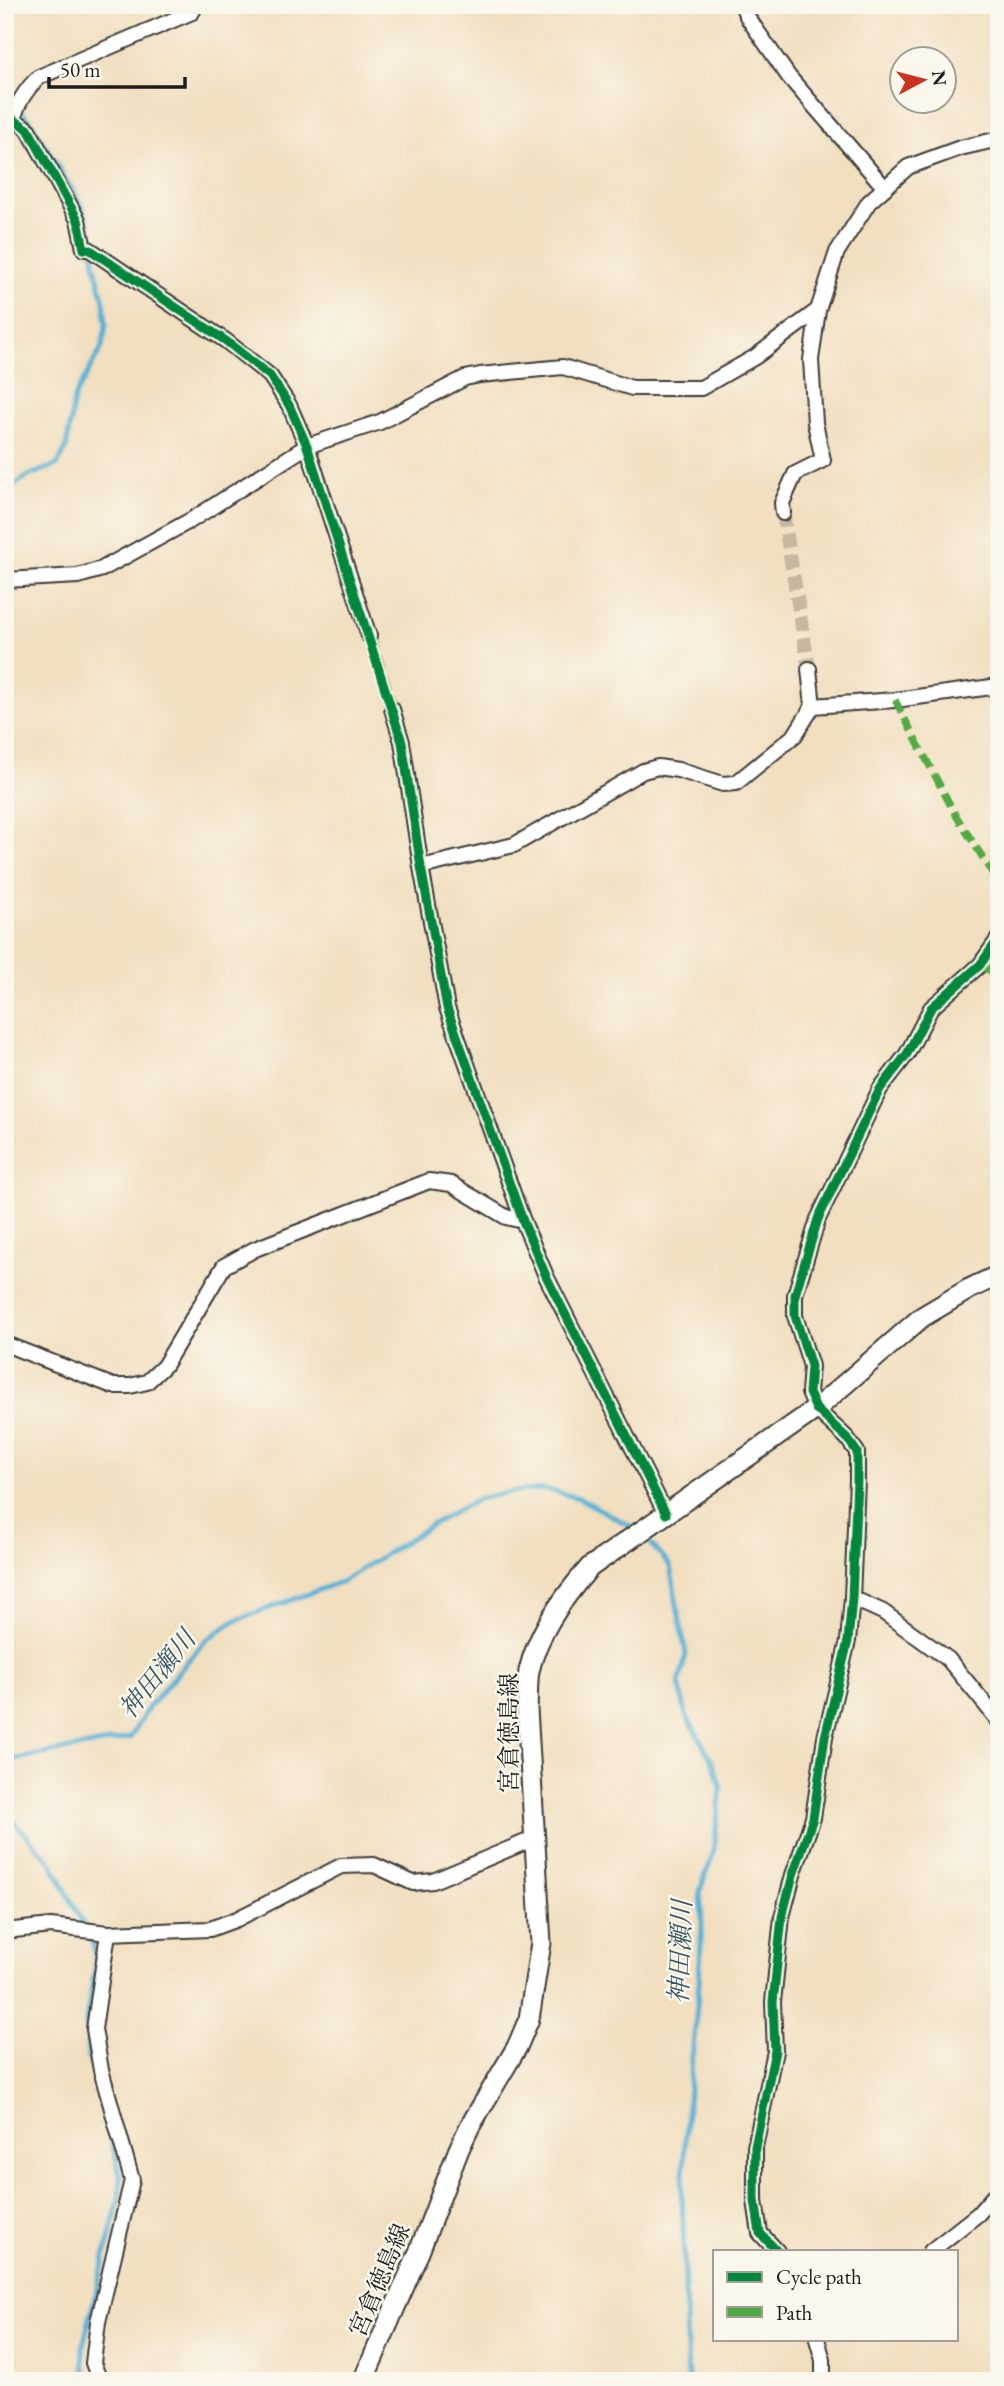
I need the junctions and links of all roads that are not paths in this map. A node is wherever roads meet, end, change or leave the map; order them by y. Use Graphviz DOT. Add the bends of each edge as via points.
graph roads {
  1 [pos="196,5"];
  2 [pos="742,5"];
  3 [pos="13,112"];
  4 [pos="999,139"];
  5 [pos="885,188"];
  6 [pos="818,310"];
  7 [pos="307,446"];
  8 [pos="783,513"];
  9 [pos="5,580"];
  10 [pos="369,636"];
  11 [pos="809,669"];
  12 [pos="999,686"];
  13 [pos="813,706"];
  14 [pos="392,709"];
  15 [pos="421,867"];
  16 [pos="999,938"];
  17 [pos="523,1220"];
  18 [pos="999,1275"];
  19 [pos="5,1344"];
  20 [pos="816,1409"];
  21 [pos="666,1514"];
  22 [pos="852,1598"];
  23 [pos="999,1721"];
  24 [pos="535,1838"];
  25 [pos="5,1931"];
  26 [pos="108,1933"];
  27 [pos="999,2190"];
  28 [pos="776,2250"];
  29 [pos="932,2250"];
  30 [pos="817,2340"];
  31 [pos="100,2381"];
  32 [pos="363,2381"];
  33 [pos="823,2381"];
  1 -- 3 [label="street" via="192,12 39,77"];
  2 -- 5 [label="street" via="789,77"];
  3 -- 7 [label="street" via="29,130 78,220 84,249 226,341 270,376"];
  4 -- 5 [label="street" via="908,167"];
  5 -- 6 [label="street" via="869,202 838,252"];
  6 -- 7 [label="street" via="755,357 701,387 632,388 563,367 480,374 380,422"];
  6 -- 8 [label="street" via="811,360 823,460 795,474 782,503"];
  7 -- 9 [label="street" via="102,569 78,576"];
  7 -- 10 [label="street"];
  11 -- 13 [label="street"];
  12 -- 13 [label="street"];
  13 -- 15 [label="street" via="796,735 736,783 723,784 658,767 643,771 514,845"];
  14 -- 15 [label="street" via="402,742"];
  15 -- 17 [label="street" via="447,1008"];
  16 -- 20 [label="street" via="980,965 931,1008 907,1054 880,1088 818,1219 795,1295 795,1316 811,1366 809,1393"];
  17 -- 19 [label="street" via="506,1217 451,1184 429,1181 255,1249 224,1266 164,1366 147,1382 113,1386"];
  17 -- 21 [label="street" via="546,1276"];
  18 -- 20 [label="main road, 宮倉徳島線" via="922,1317"];
  20 -- 21 [label="main road, 宮倉徳島線"];
  20 -- 22 [label="street" via="856,1452"];
  21 -- 24 [label="main road, 宮倉徳島線" via="590,1567 566,1595 539,1642 529,1672 527,1709"];
  22 -- 23 [label="street" via="883,1612 947,1659"];
  22 -- 28 [label="street" via="848,1641 825,1737 813,1818 782,1917 773,2002 775,2051 755,2147 760,2232"];
  24 -- 26 [label="street" via="433,1881 413,1883 374,1866 341,1866 210,1929"];
  24 -- 32 [label="main road, 宮倉徳島線" via="541,1943 529,2019 459,2149"];
  25 -- 26 [label="street" via="51,1926"];
  26 -- 31 [label="street" via="94,2029 132,2180 98,2322 93,2363"];
  27 -- 29 [label="street" via="978,2214"];
  30 -- 33 [label="street"];
}
